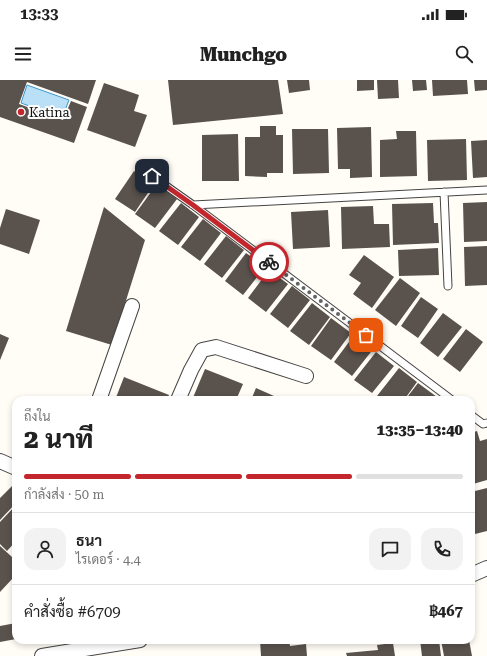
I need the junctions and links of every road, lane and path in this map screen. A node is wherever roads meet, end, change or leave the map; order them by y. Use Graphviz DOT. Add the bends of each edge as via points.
graph roads {
  1 [pos="152,176"];
  2 [pos="487,190"];
  3 [pos="444,192"];
  4 [pos="193,205"];
  5 [pos="448,286"];
  6 [pos="132,306"];
  7 [pos="306,376"];
  8 [pos="100,396"];
  9 [pos="180,396"];
  10 [pos="447,396"];
  11 [pos="475,417"];
  12 [pos="487,423"];
  13 [pos="0,461"];
  14 [pos="12,466"];
  15 [pos="487,568"];
  16 [pos="475,573"];
  17 [pos="116,644"];
  18 [pos="42,656"];
  1 -- 4 [label="lane"];
  2 -- 3 [label="lane"];
  3 -- 4 [label="lane"];
  3 -- 5 [label="lane"];
  4 -- 10 [label="lane"];
  6 -- 8 [label="street"];
  7 -- 9 [label="street" via="216,347 202,350"];
  11 -- 12 [label="lane" via="483,424"];
  13 -- 14 [label="street"];
  15 -- 16 [label="street"];
  17 -- 18 [label="street"];
}
